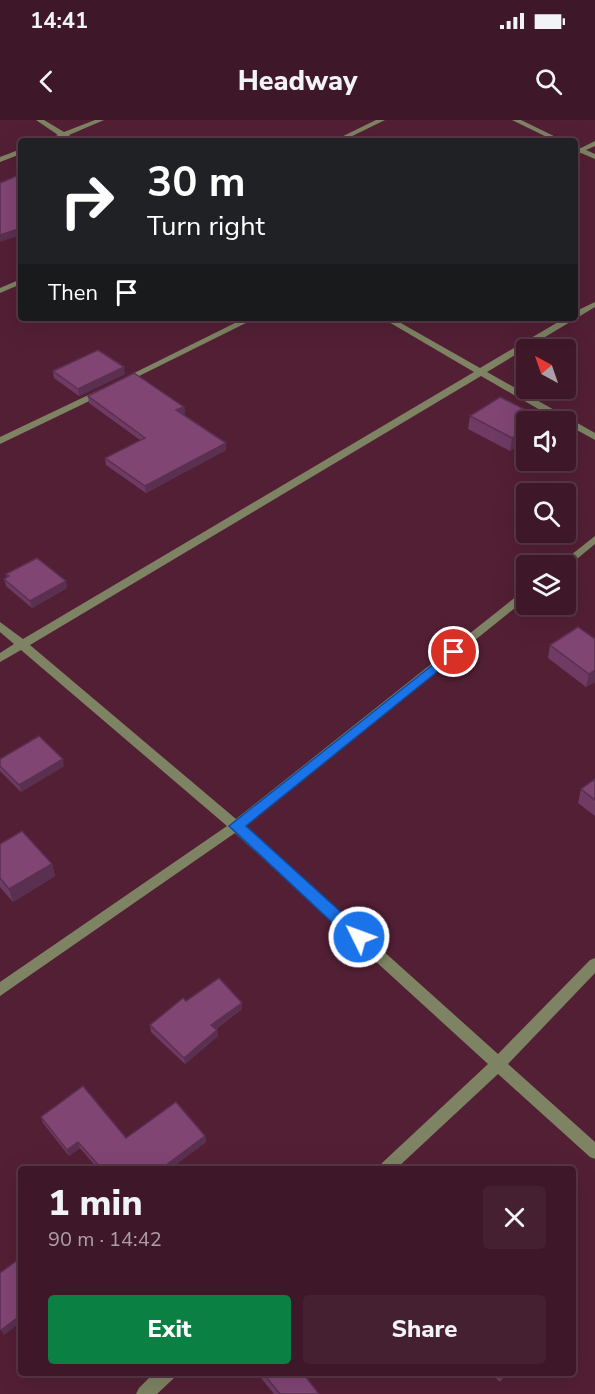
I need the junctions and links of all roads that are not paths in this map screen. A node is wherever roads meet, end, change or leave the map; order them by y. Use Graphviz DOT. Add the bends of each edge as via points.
graph roads {
  1 [pos="39,120"];
  2 [pos="101,120"];
  3 [pos="382,120"];
  4 [pos="515,120"];
  5 [pos="62,135"];
  6 [pos="55,138"];
  7 [pos="68,138"];
  8 [pos="343,138"];
  9 [pos="554,138"];
  10 [pos="595,143"];
  11 [pos="578,150"];
  12 [pos="578,150"];
  13 [pos="18,152"];
  14 [pos="595,157"];
  15 [pos="0,160"];
  16 [pos="18,282"];
  17 [pos="0,291"];
  18 [pos="595,304"];
  19 [pos="578,314"];
  20 [pos="246,321"];
  21 [pos="391,321"];
  22 [pos="566,321"];
  23 [pos="481,372"];
  24 [pos="595,437"];
  25 [pos="0,441"];
  26 [pos="595,539"];
  27 [pos="575,555"];
  28 [pos="516,602"];
  29 [pos="0,626"];
  30 [pos="22,645"];
  31 [pos="0,658"];
  32 [pos="236,826"];
  33 [pos="595,964"];
  34 [pos="0,990"];
  35 [pos="498,1064"];
  36 [pos="595,1152"];
  37 [pos="389,1166"];
  38 [pos="164,1376"];
  39 [pos="145,1394"];
  1 -- 5 [label="street"];
  2 -- 5 [label="street"];
  3 -- 8 [label="street"];
  4 -- 9 [label="street"];
  5 -- 6 [label="street"];
  5 -- 7 [label="street"];
  10 -- 11 [label="street"];
  12 -- 14 [label="street"];
  13 -- 15 [label="street"];
  16 -- 17 [label="street"];
  18 -- 19 [label="street"];
  20 -- 25 [label="street"];
  21 -- 23 [label="street"];
  22 -- 23 [label="street"];
  23 -- 24 [label="street"];
  23 -- 30 [label="street"];
  26 -- 27 [label="street"];
  28 -- 32 [label="street"];
  29 -- 30 [label="street"];
  30 -- 31 [label="street"];
  30 -- 32 [label="street"];
  32 -- 34 [label="street"];
  32 -- 35 [label="street"];
  33 -- 35 [label="street"];
  35 -- 36 [label="street"];
  35 -- 37 [label="street"];
  38 -- 39 [label="street"];
}
